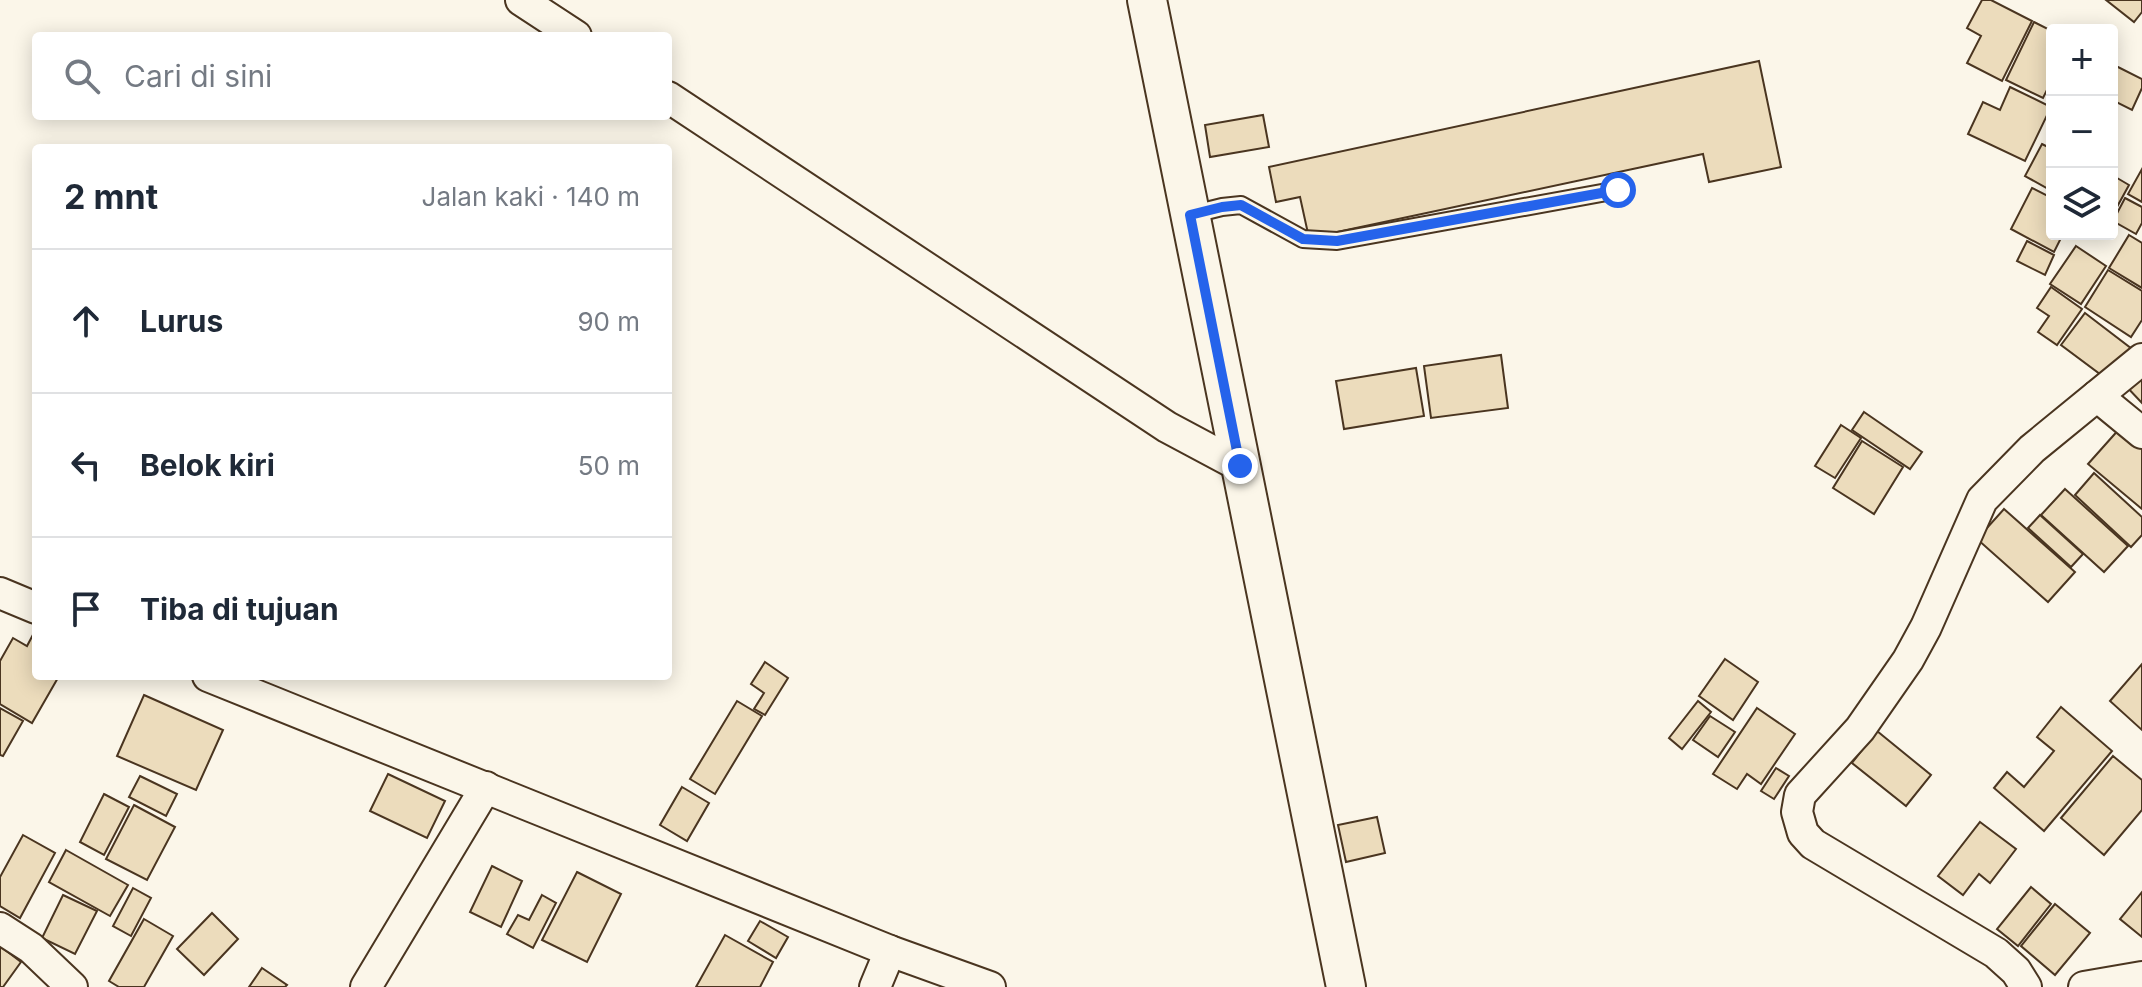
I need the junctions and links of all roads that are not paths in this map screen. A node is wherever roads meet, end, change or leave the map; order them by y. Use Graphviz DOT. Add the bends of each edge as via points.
graph roads {
  1 [pos="521,0"];
  2 [pos="1147,0"];
  3 [pos="570,32"];
  4 [pos="672,100"];
  5 [pos="1618,190"];
  6 [pos="1190,215"];
  7 [pos="2142,359"];
  8 [pos="2097,396"];
  9 [pos="2142,433"];
  10 [pos="1240,466"];
  11 [pos="0,593"];
  12 [pos="32,606"];
  13 [pos="218,680"];
  14 [pos="486,787"];
  15 [pos="0,928"];
  16 [pos="890,951"];
  17 [pos="2142,977"];
  18 [pos="72,987"];
  19 [pos="366,987"];
  20 [pos="875,987"];
  21 [pos="990,987"];
  22 [pos="1346,987"];
  23 [pos="2026,987"];
  24 [pos="2084,987"];
  1 -- 3 [label="street"];
  2 -- 6 [label="street"];
  4 -- 10 [label="street" via="1167,427"];
  5 -- 6 [label="lane" via="1337,241 1303,239 1241,205"];
  6 -- 10 [label="street"];
  7 -- 8 [label="street"];
  8 -- 9 [label="street"];
  8 -- 23 [label="street" via="2032,449 1982,500 1908,660 1860,729 1800,795 1797,812 1803,833 1813,844 1996,953"];
  10 -- 22 [label="street"];
  11 -- 12 [label="street"];
  13 -- 14 [label="street"];
  14 -- 16 [label="street"];
  14 -- 19 [label="street"];
  15 -- 18 [label="street" via="31,948"];
  16 -- 20 [label="street"];
  16 -- 21 [label="street"];
  17 -- 24 [label="street"];
}
